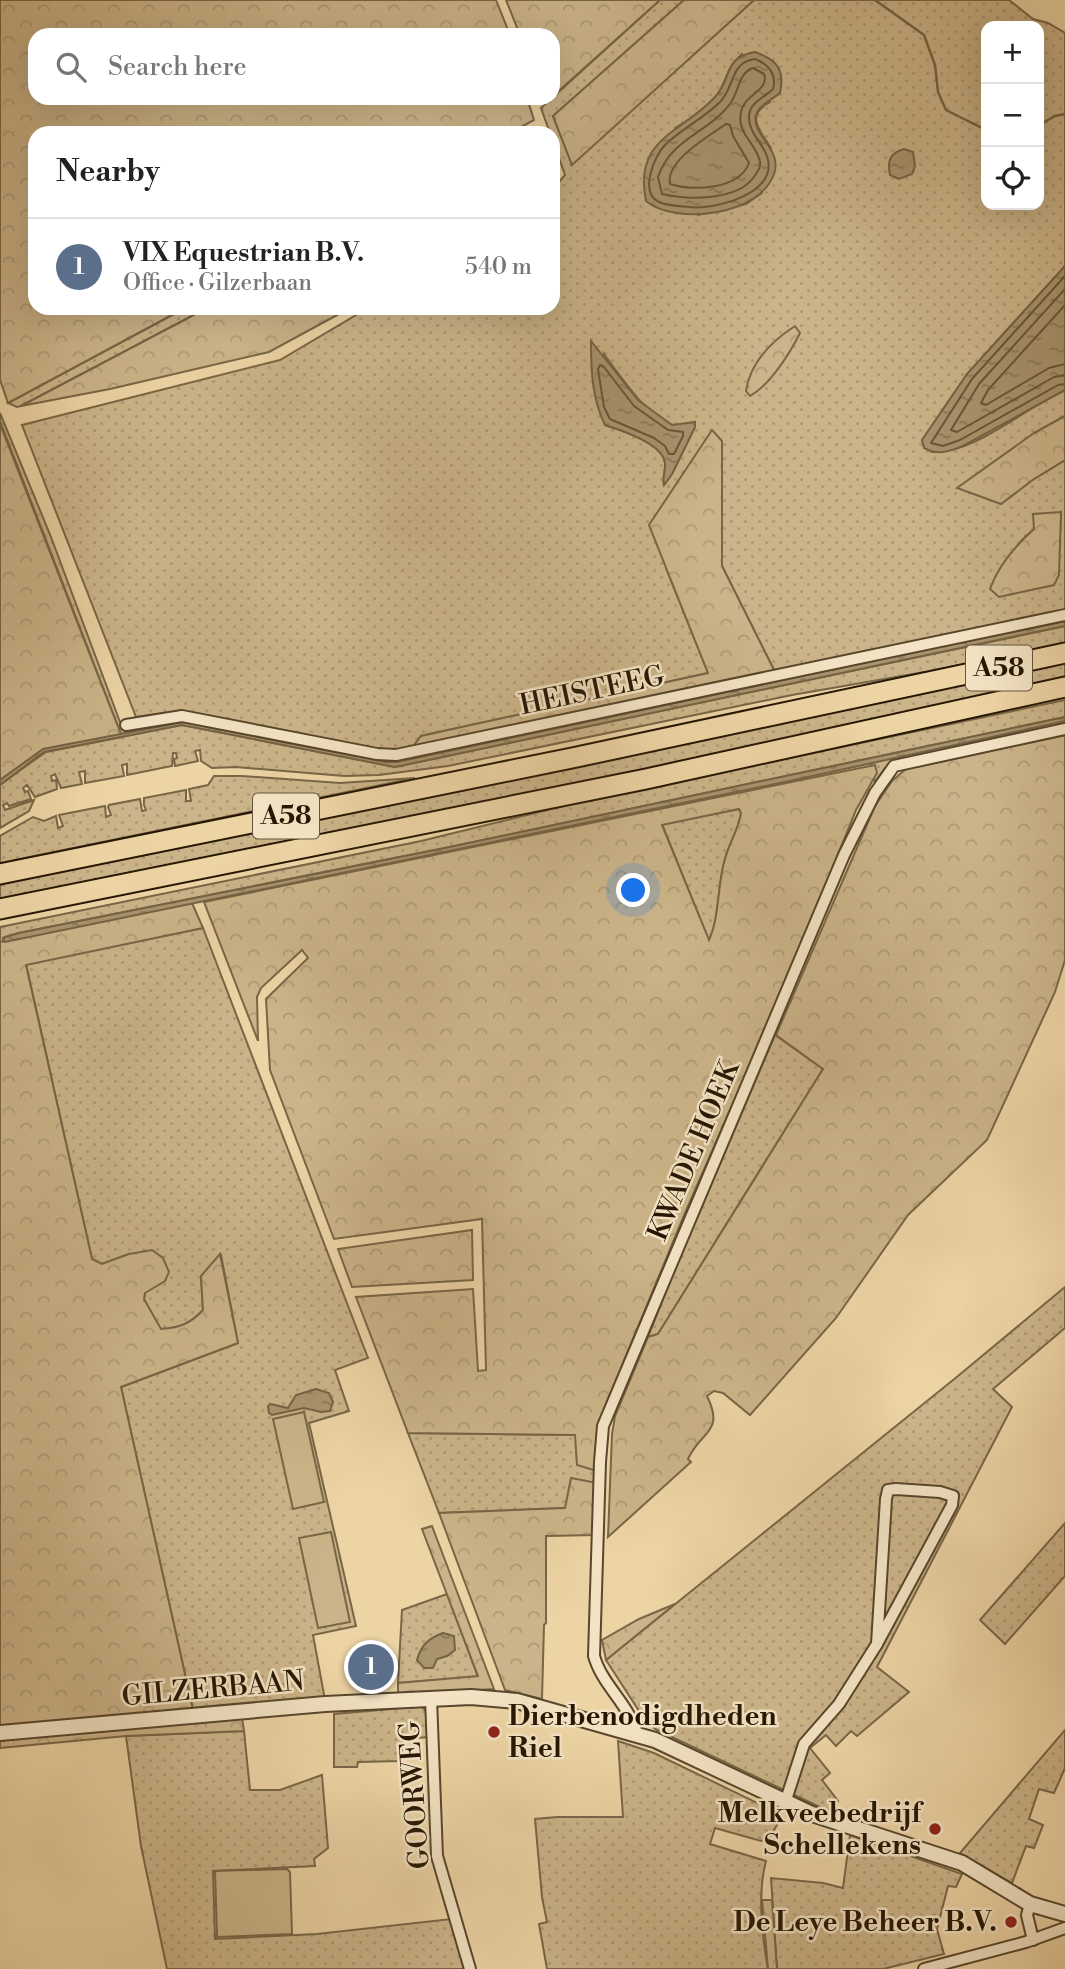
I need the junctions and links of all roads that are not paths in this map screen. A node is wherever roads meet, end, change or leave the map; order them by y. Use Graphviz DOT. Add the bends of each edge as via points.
graph roads {
  1 [pos="1065,615"];
  2 [pos="1065,653"];
  3 [pos="1065,687"];
  4 [pos="126,725"];
  5 [pos="1065,729"];
  6 [pos="0,874"];
  7 [pos="0,909"];
  8 [pos="877,1644"];
  9 [pos="431,1698"];
  10 [pos="0,1733"];
  11 [pos="637,1734"];
  12 [pos="785,1803"];
  13 [pos="1030,1904"];
  14 [pos="1065,1914"];
  15 [pos="1065,1928"];
  16 [pos="1032,1940"];
  17 [pos="470,1969"];
  18 [pos="924,1969"];
  1 -- 4 [label="street, HEISTEEG" via="396,755 182,716"];
  2 -- 6 [label="highway, A58"];
  3 -- 7 [label="highway, A58" via="646,779"];
  5 -- 11 [label="street, KWADE HOEK" via="894,766 844,855 603,1426 594,1656 634,1721"];
  8 -- 8 [label="street" via="953,1505 953,1496 888,1490"];
  8 -- 12 [label="street" via="839,1704 804,1744"];
  9 -- 10 [label="street, GILZERBAAN"];
  9 -- 11 [label="street, GILZERBAAN" via="517,1701"];
  9 -- 17 [label="street, GOORWEG" via="437,1856"];
  11 -- 12 [label="street, GILZERBAAN"];
  12 -- 13 [label="street, GILZERBAAN" via="962,1863"];
  13 -- 14 [label="street, GILZERBAAN"];
  13 -- 16 [label="street" via="1027,1915"];
  15 -- 16 [label="street"];
  16 -- 18 [label="street"];
}
